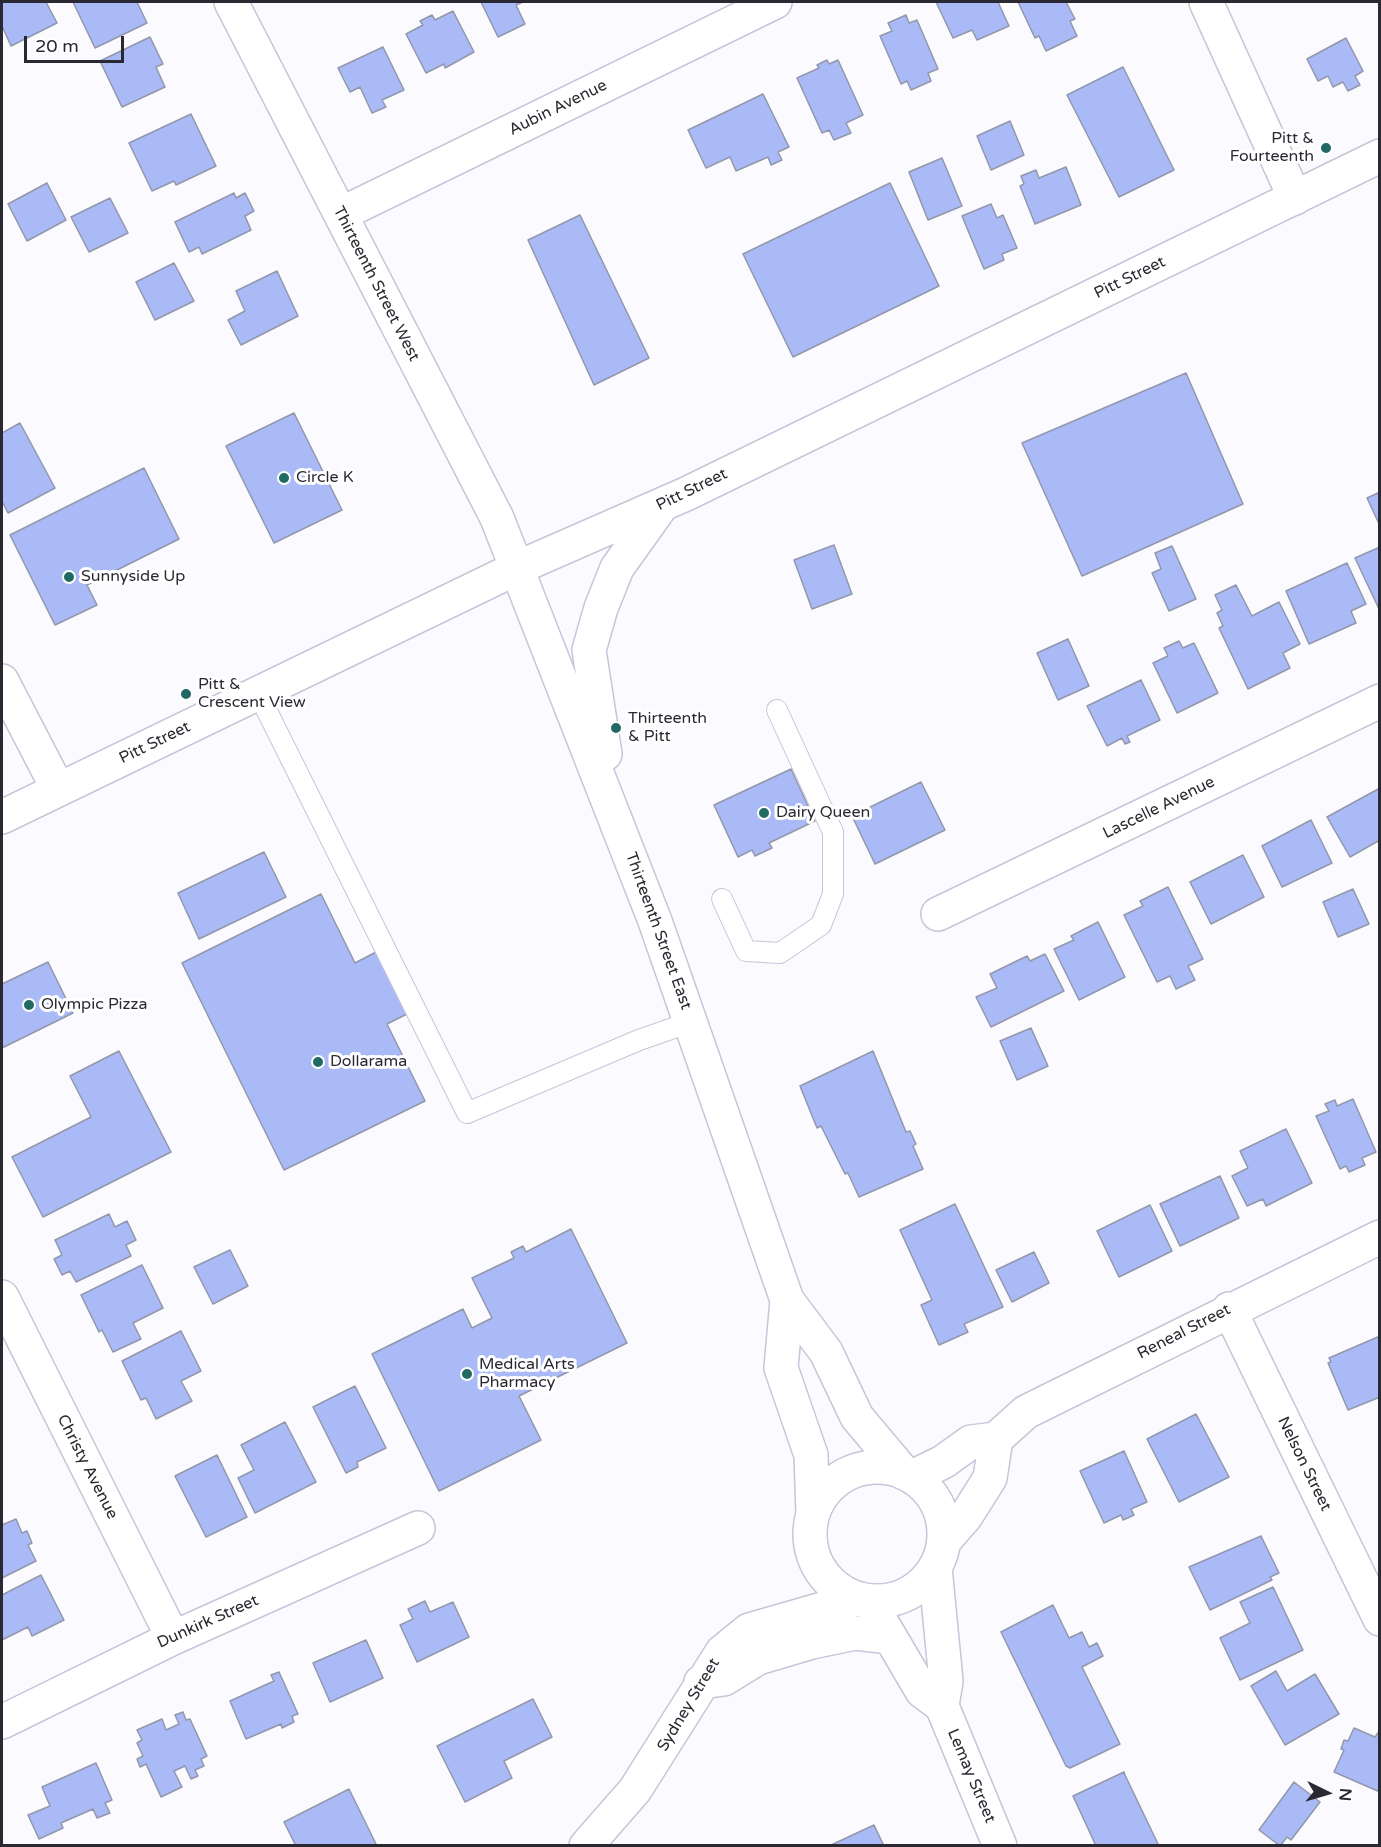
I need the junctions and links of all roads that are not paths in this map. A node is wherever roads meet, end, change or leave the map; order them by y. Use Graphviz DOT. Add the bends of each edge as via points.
graph roads {
  1 [pos="231,2"];
  2 [pos="776,2"];
  3 [pos="1206,2"];
  4 [pos="1380,156"];
  5 [pos="1296,198"];
  6 [pos="340,214"];
  7 [pos="662,505"];
  8 [pos="517,568"];
  9 [pos="2,681"];
  10 [pos="258,693"];
  11 [pos="1380,701"];
  12 [pos="777,710"];
  13 [pos="58,789"];
  14 [pos="615,812"];
  15 [pos="2,817"];
  16 [pos="722,899"];
  17 [pos="938,914"];
  18 [pos="691,1022"];
  19 [pos="1380,1237"];
  20 [pos="2,1297"];
  21 [pos="787,1300"];
  22 [pos="1229,1309"];
  23 [pos="996,1439"];
  24 [pos="908,1475"];
  25 [pos="813,1514"];
  26 [pos="418,1528"];
  27 [pos="939,1554"];
  28 [pos="863,1600"];
  29 [pos="1380,1619"];
  30 [pos="890,1637"];
  31 [pos="173,1638"];
  32 [pos="701,1682"];
  33 [pos="942,1706"];
  34 [pos="2,1722"];
  35 [pos="586,1845"];
  36 [pos="1000,1845"];
  1 -- 6 [label="street, Thirteenth Street West"];
  2 -- 6 [label="street, Aubin Avenue"];
  3 -- 5 [label="street"];
  4 -- 5 [label="street, Pitt Street"];
  5 -- 7 [label="street, Pitt Street"];
  6 -- 8 [label="street, Thirteenth Street West" via="483,489"];
  7 -- 8 [label="street, Pitt Street"];
  7 -- 14 [label="street" via="617,568 600,608 589,650"];
  8 -- 10 [label="street, Pitt Street"];
  8 -- 14 [label="street, Thirteenth Street East"];
  9 -- 13 [label="street"];
  10 -- 13 [label="street, Pitt Street"];
  10 -- 18 [label="lane" via="467,1113"];
  11 -- 17 [label="street, Lascelle Avenue"];
  12 -- 16 [label="lane" via="833,832 833,894 821,925 780,953 746,951"];
  13 -- 15 [label="street, Pitt Street"];
  14 -- 18 [label="street, Thirteenth Street East"];
  18 -- 21 [label="street, Thirteenth Street East"];
  19 -- 22 [label="street, Reneal Street"];
  20 -- 31 [label="street, Christy Avenue"];
  21 -- 24 [label="street, Thirteenth Street East" via="826,1352 857,1417"];
  21 -- 25 [label="street, Thirteenth Street East" via="781,1368 811,1455"];
  22 -- 23 [label="street, Reneal Street" via="1026,1412"];
  22 -- 29 [label="street, Nelson Street"];
  23 -- 24 [label="street" via="971,1442 943,1462"];
  23 -- 27 [label="street" via="990,1478"];
  24 -- 25 [label="street" via="877,1467 849,1473 827,1490"];
  24 -- 27 [label="street" via="935,1500 940,1513"];
  25 -- 28 [label="street" via="810,1542 819,1569 838,1589"];
  26 -- 31 [label="street, Dunkirk Street"];
  27 -- 28 [label="street" via="917,1588 905,1596"];
  27 -- 33 [label="street, Lemay Street" via="946,1681"];
  28 -- 30 [label="street, Lemay Street"];
  28 -- 32 [label="street, Sydney Street" via="749,1630 722,1652"];
  30 -- 32 [label="street" via="855,1634 812,1642 758,1659 724,1679"];
  30 -- 33 [label="street, Lemay Street" via="922,1691"];
  31 -- 34 [label="street, Dunkirk Street"];
  32 -- 35 [label="street, Sydney Street" via="635,1790"];
  33 -- 36 [label="street, Lemay Street"];
}
